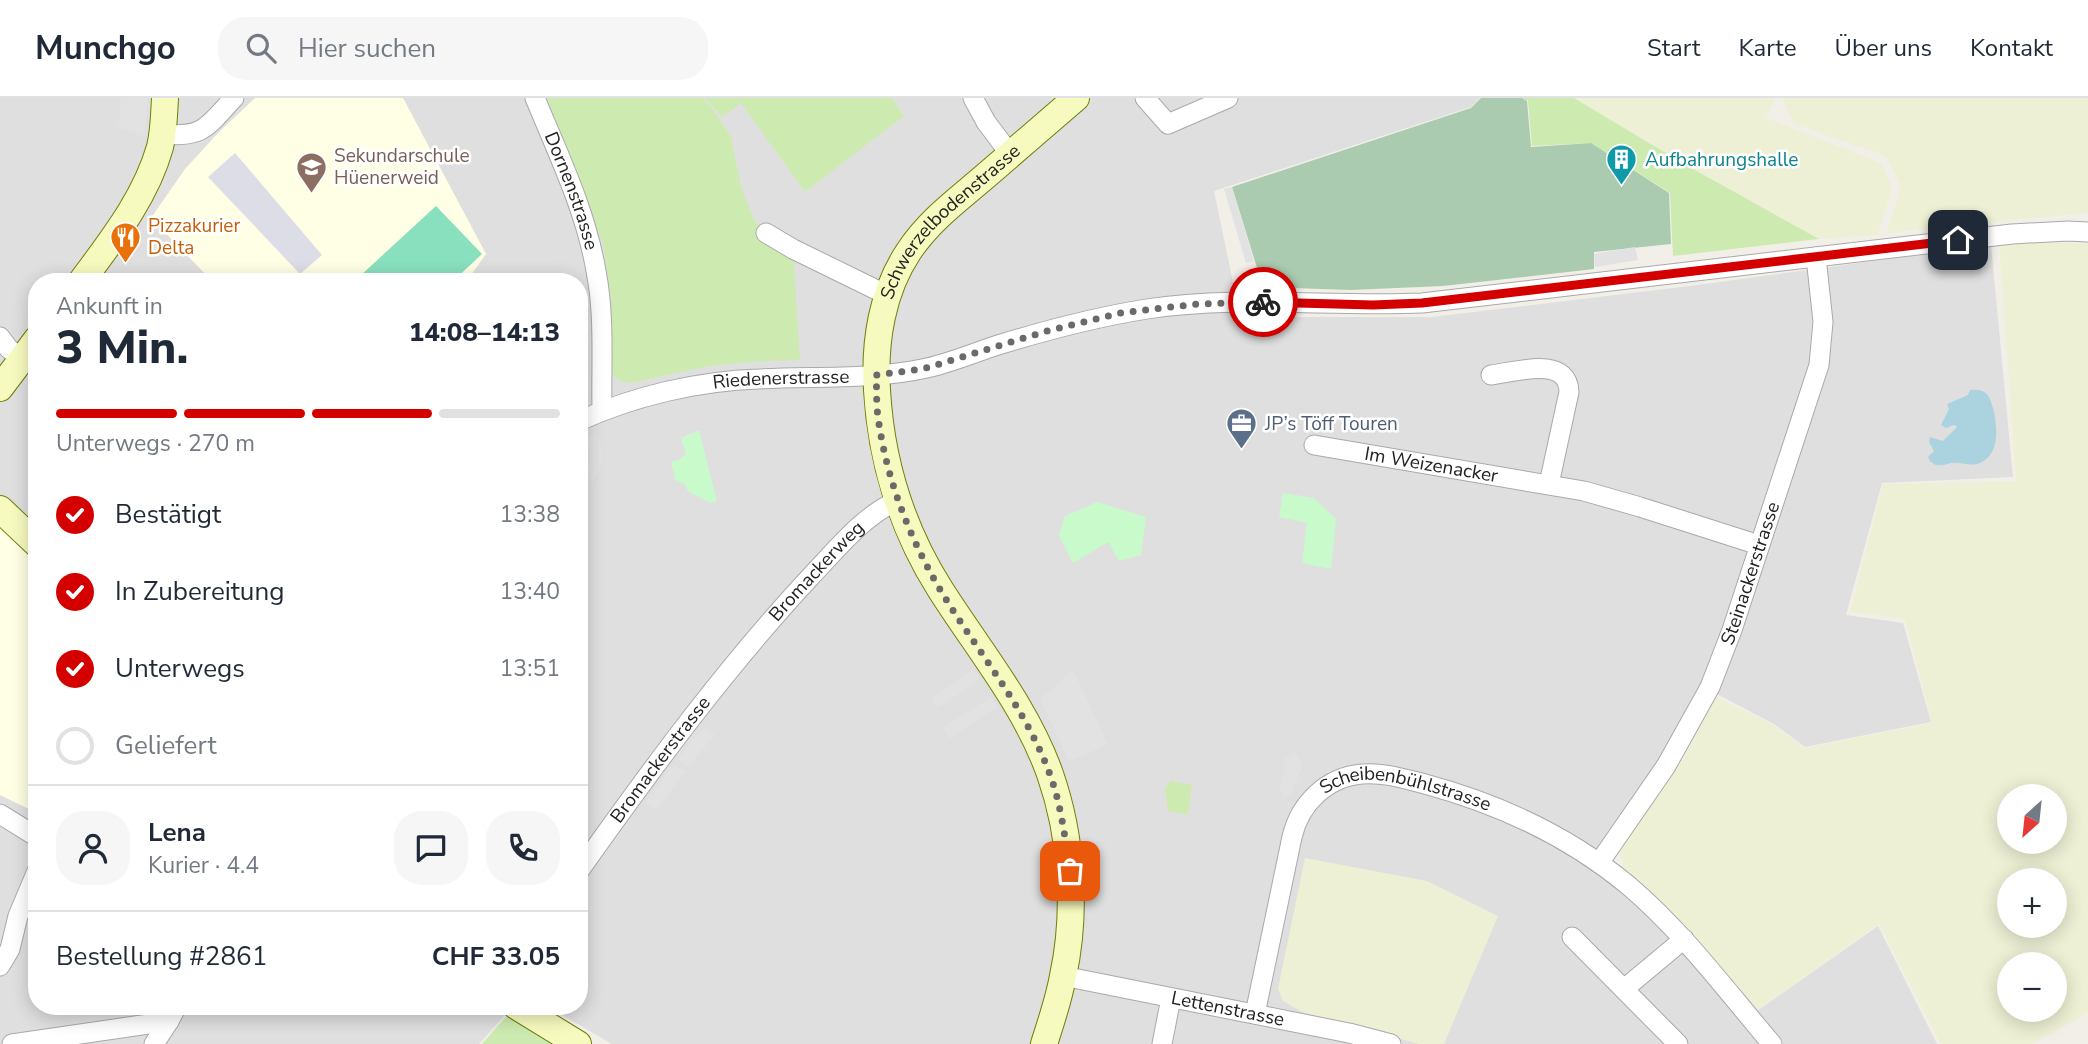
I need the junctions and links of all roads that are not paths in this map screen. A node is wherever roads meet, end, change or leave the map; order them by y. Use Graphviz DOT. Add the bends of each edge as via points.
graph roads {
  1 [pos="165,98"];
  2 [pos="234,98"];
  3 [pos="535,98"];
  4 [pos="973,98"];
  5 [pos="1076,98"];
  6 [pos="1145,98"];
  7 [pos="1228,98"];
  8 [pos="163,134"];
  9 [pos="1010,155"];
  10 [pos="2088,232"];
  11 [pos="766,233"];
  12 [pos="1816,257"];
  13 [pos="87,273"];
  14 [pos="887,295"];
  15 [pos="0,337"];
  16 [pos="28,349"];
  17 [pos="28,350"];
  18 [pos="1491,374"];
  19 [pos="876,375"];
  20 [pos="0,388"];
  21 [pos="602,411"];
  22 [pos="588,417"];
  23 [pos="1314,444"];
  24 [pos="1549,484"];
  25 [pos="897,501"];
  26 [pos="0,509"];
  27 [pos="28,535"];
  28 [pos="1759,545"];
  29 [pos="747,650"];
  30 [pos="0,814"];
  31 [pos="28,831"];
  32 [pos="588,858"];
  33 [pos="1599,863"];
  34 [pos="28,892"];
  35 [pos="1572,937"];
  36 [pos="1684,940"];
  37 [pos="0,966"];
  38 [pos="1063,976"];
  39 [pos="1624,989"];
  40 [pos="1171,998"];
  41 [pos="1255,1014"];
  42 [pos="168,1015"];
  43 [pos="172,1015"];
  44 [pos="531,1015"];
  45 [pos="12,1044"];
  46 [pos="154,1044"];
  47 [pos="578,1044"];
  48 [pos="1044,1044"];
  49 [pos="1162,1044"];
  50 [pos="1391,1044"];
  51 [pos="1678,1044"];
  52 [pos="1772,1044"];
  1 -- 8 [label="street"];
  2 -- 8 [label="street" via="201,131"];
  3 -- 21 [label="street, Dornenstrasse" via="593,253 601,310"];
  4 -- 9 [label="street"];
  5 -- 9 [label="street, Schwerzelbodenstrasse"];
  6 -- 7 [label="street" via="1167,124"];
  8 -- 13 [label="street" via="139,198"];
  9 -- 14 [label="street, Schwerzelbodenstrasse" via="925,231 902,262"];
  10 -- 12 [label="street, Riedenerstrasse" via="2012,234"];
  11 -- 14 [label="street"];
  12 -- 19 [label="street, Riedenerstrasse" via="1422,303 1222,302 1150,309 1069,325 923,369"];
  12 -- 28 [label="street, Steinackerstrasse" via="1823,322 1821,352"];
  14 -- 19 [label="street, Schwerzelbodenstrasse"];
  15 -- 16 [label="street" via="9,349"];
  17 -- 20 [label="street"];
  18 -- 24 [label="street" via="1552,369 1567,380 1569,392"];
  19 -- 21 [label="street, Riedenerstrasse" via="754,379 676,389"];
  19 -- 25 [label="street, Schwerzelbodenstrasse" via="878,417"];
  21 -- 22 [label="street, Riedenerstrasse"];
  23 -- 24 [label="street, Im Weizenacker"];
  24 -- 28 [label="street, Im Weizenacker" via="1612,498"];
  25 -- 29 [label="street, Bromackerweg" via="842,543"];
  25 -- 38 [label="street, Schwerzelbodenstrasse" via="939,586 1001,680 1050,773 1070,871"];
  26 -- 27 [label="street"];
  28 -- 33 [label="street, Steinackerstrasse" via="1729,641 1701,704 1666,766"];
  29 -- 32 [label="street, Bromackerstrasse" via="670,744"];
  30 -- 31 [label="street"];
  33 -- 36 [label="street, Scheibenbühlstrasse"];
  33 -- 41 [label="street, Scheibenbühlstrasse" via="1527,821 1460,794 1372,774 1333,783 1312,797 1294,826"];
  34 -- 37 [label="street"];
  35 -- 39 [label="street"];
  36 -- 39 [label="street"];
  36 -- 52 [label="street, Scheibenbühlstrasse"];
  38 -- 40 [label="street, Lettenstrasse"];
  38 -- 48 [label="street, Schwerzelbodenstrasse"];
  39 -- 51 [label="street"];
  40 -- 41 [label="street, Lettenstrasse"];
  40 -- 49 [label="street"];
  41 -- 50 [label="street, Lettenstrasse"];
  42 -- 45 [label="street"];
  43 -- 46 [label="street"];
  44 -- 47 [label="street"];
}
